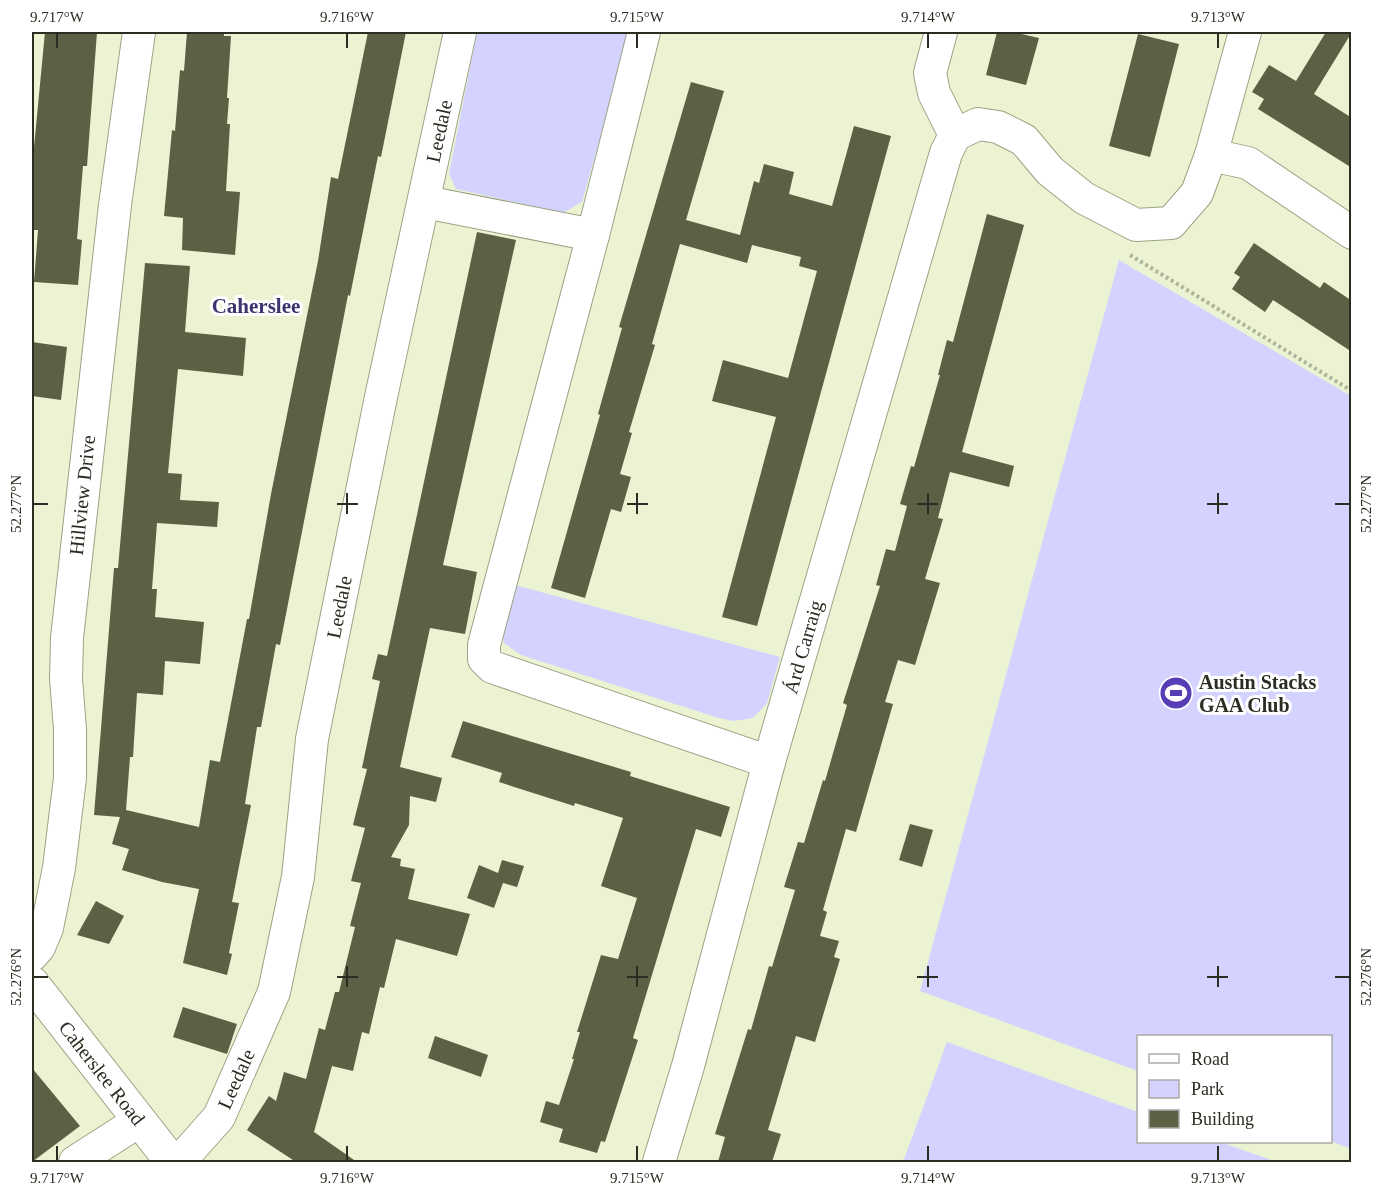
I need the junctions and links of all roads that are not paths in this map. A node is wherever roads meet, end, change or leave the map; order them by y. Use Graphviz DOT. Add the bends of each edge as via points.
graph roads {
  1 [pos="139,32"];
  2 [pos="460,32"];
  3 [pos="644,32"];
  4 [pos="941,32"];
  5 [pos="1245,32"];
  6 [pos="955,135"];
  7 [pos="1211,155"];
  8 [pos="425,202"];
  9 [pos="1352,233"];
  10 [pos="593,235"];
  11 [pos="770,762"];
  12 [pos="32,955"];
  13 [pos="32,983"];
  14 [pos="139,1121"];
  15 [pos="75,1162"];
  16 [pos="172,1162"];
  17 [pos="179,1162"];
  18 [pos="659,1162"];
  1 -- 12 [label="street, Hillview Drive" via="114,216 67,638 70,778 47,928"];
  2 -- 8 [label="street, Leedale"];
  3 -- 10 [label="street"];
  4 -- 6 [label="street" via="930,73 934,93"];
  5 -- 7 [label="street"];
  6 -- 7 [label="street" via="978,124 998,127 1024,140 1050,171 1084,198 1136,225 1171,223 1197,193"];
  6 -- 11 [label="street, Árd Carraig" via="946,153"];
  7 -- 9 [label="street" via="1248,164"];
  8 -- 10 [label="street"];
  8 -- 17 [label="street, Leedale" via="312,739 298,878 274,992 219,1117"];
  10 -- 11 [label="street" via="484,645 484,659 492,667"];
  11 -- 18 [label="street, Árd Carraig"];
  13 -- 14 [label="main road, Caherslee Road"];
  14 -- 15 [label="street"];
  14 -- 16 [label="main road, Caherslee Road"];
}
